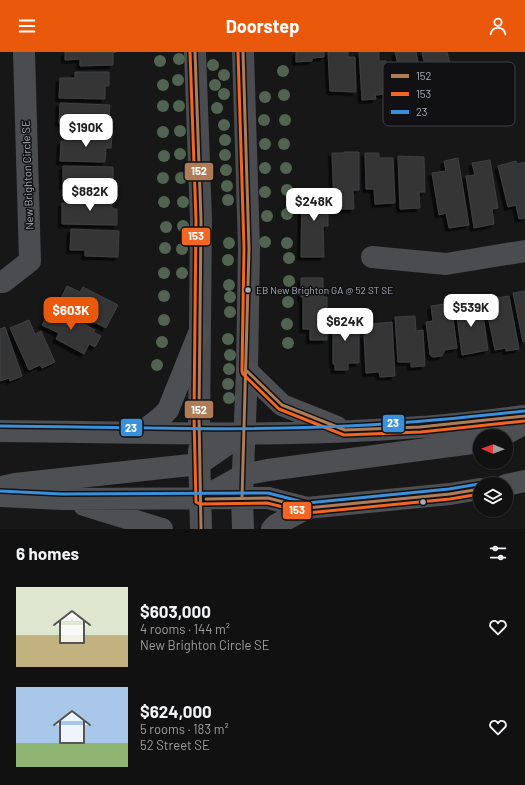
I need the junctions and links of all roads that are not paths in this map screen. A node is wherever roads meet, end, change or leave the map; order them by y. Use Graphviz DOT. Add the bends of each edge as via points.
graph roads {
  1 [pos="24,52"];
  2 [pos="195,52"];
  3 [pos="243,52"];
  4 [pos="525,251"];
  5 [pos="372,257"];
  6 [pos="0,282"];
  7 [pos="200,333"];
  8 [pos="247,371"];
  9 [pos="525,416"];
  10 [pos="525,423"];
  11 [pos="345,430"];
  12 [pos="513,430"];
  13 [pos="0,432"];
  14 [pos="142,432"];
  15 [pos="199,433"];
  16 [pos="244,433"];
  17 [pos="473,443"];
  18 [pos="200,464"];
  19 [pos="242,475"];
  20 [pos="525,481"];
  21 [pos="513,484"];
  22 [pos="0,487"];
  23 [pos="473,490"];
  24 [pos="0,496"];
  25 [pos="242,498"];
  26 [pos="62,499"];
  27 [pos="200,499"];
  28 [pos="307,508"];
  29 [pos="162,529"];
  30 [pos="201,529"];
  31 [pos="243,529"];
  32 [pos="272,529"];
  1 -- 6 [label="street, New Brighton Circle SE" via="30,261"];
  2 -- 7 [label="street" via="201,220"];
  3 -- 8 [label="street" via="249,248"];
  4 -- 5 [label="street" via="446,264"];
  7 -- 14 [label="main road" via="168,410"];
  7 -- 15 [label="street"];
  8 -- 11 [label="main road" via="282,405"];
  8 -- 16 [label="street"];
  9 -- 11 [label="main road" via="420,427"];
  10 -- 12 [label="main road"];
  11 -- 16 [label="main road"];
  13 -- 14 [label="main road"];
  14 -- 15 [label="main road"];
  15 -- 16 [label="main road"];
  15 -- 18 [label="main road"];
  16 -- 18 [label="main road"];
  16 -- 19 [label="street"];
  17 -- 19 [label="main road"];
  18 -- 22 [label="main road"];
  18 -- 27 [label="main road"];
  19 -- 25 [label="street"];
  19 -- 27 [label="main road"];
  20 -- 21 [label="main road"];
  23 -- 28 [label="main road"];
  24 -- 26 [label="main road"];
  25 -- 27 [label="main road"];
  25 -- 28 [label="main road" via="268,498"];
  25 -- 31 [label="main road"];
  26 -- 27 [label="main road"];
  26 -- 29 [label="main road"];
  27 -- 30 [label="main road"];
  28 -- 32 [label="main road"];
}
